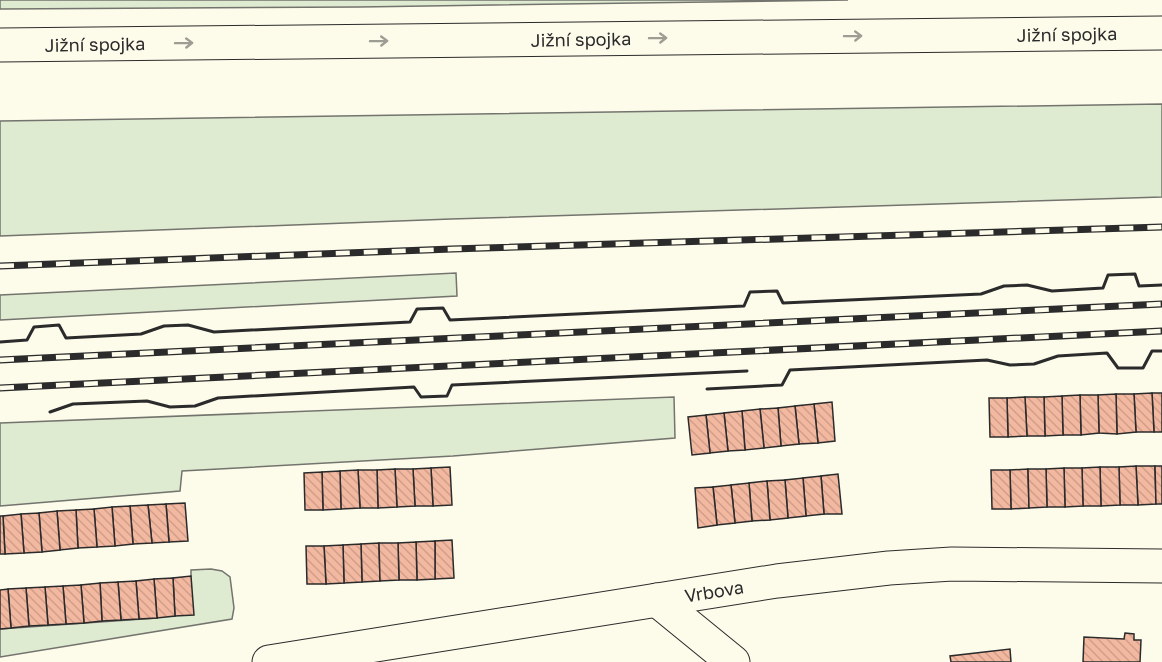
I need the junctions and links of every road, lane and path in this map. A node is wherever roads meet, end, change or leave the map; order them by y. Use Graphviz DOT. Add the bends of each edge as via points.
graph roads {
  1 [pos="1162,33"];
  2 [pos="0,45"];
  3 [pos="1162,566"];
  4 [pos="657,600"];
  5 [pos="269,662"];
  6 [pos="733,662"];
  2 -- 1 [label="main road, Jižní spojka, one-way"];
  3 -- 4 [label="main road, Vrbova" via="952,564 777,581"];
  4 -- 5 [label="main road, Vrbova"];
  4 -- 6 [label="main road"];
}
